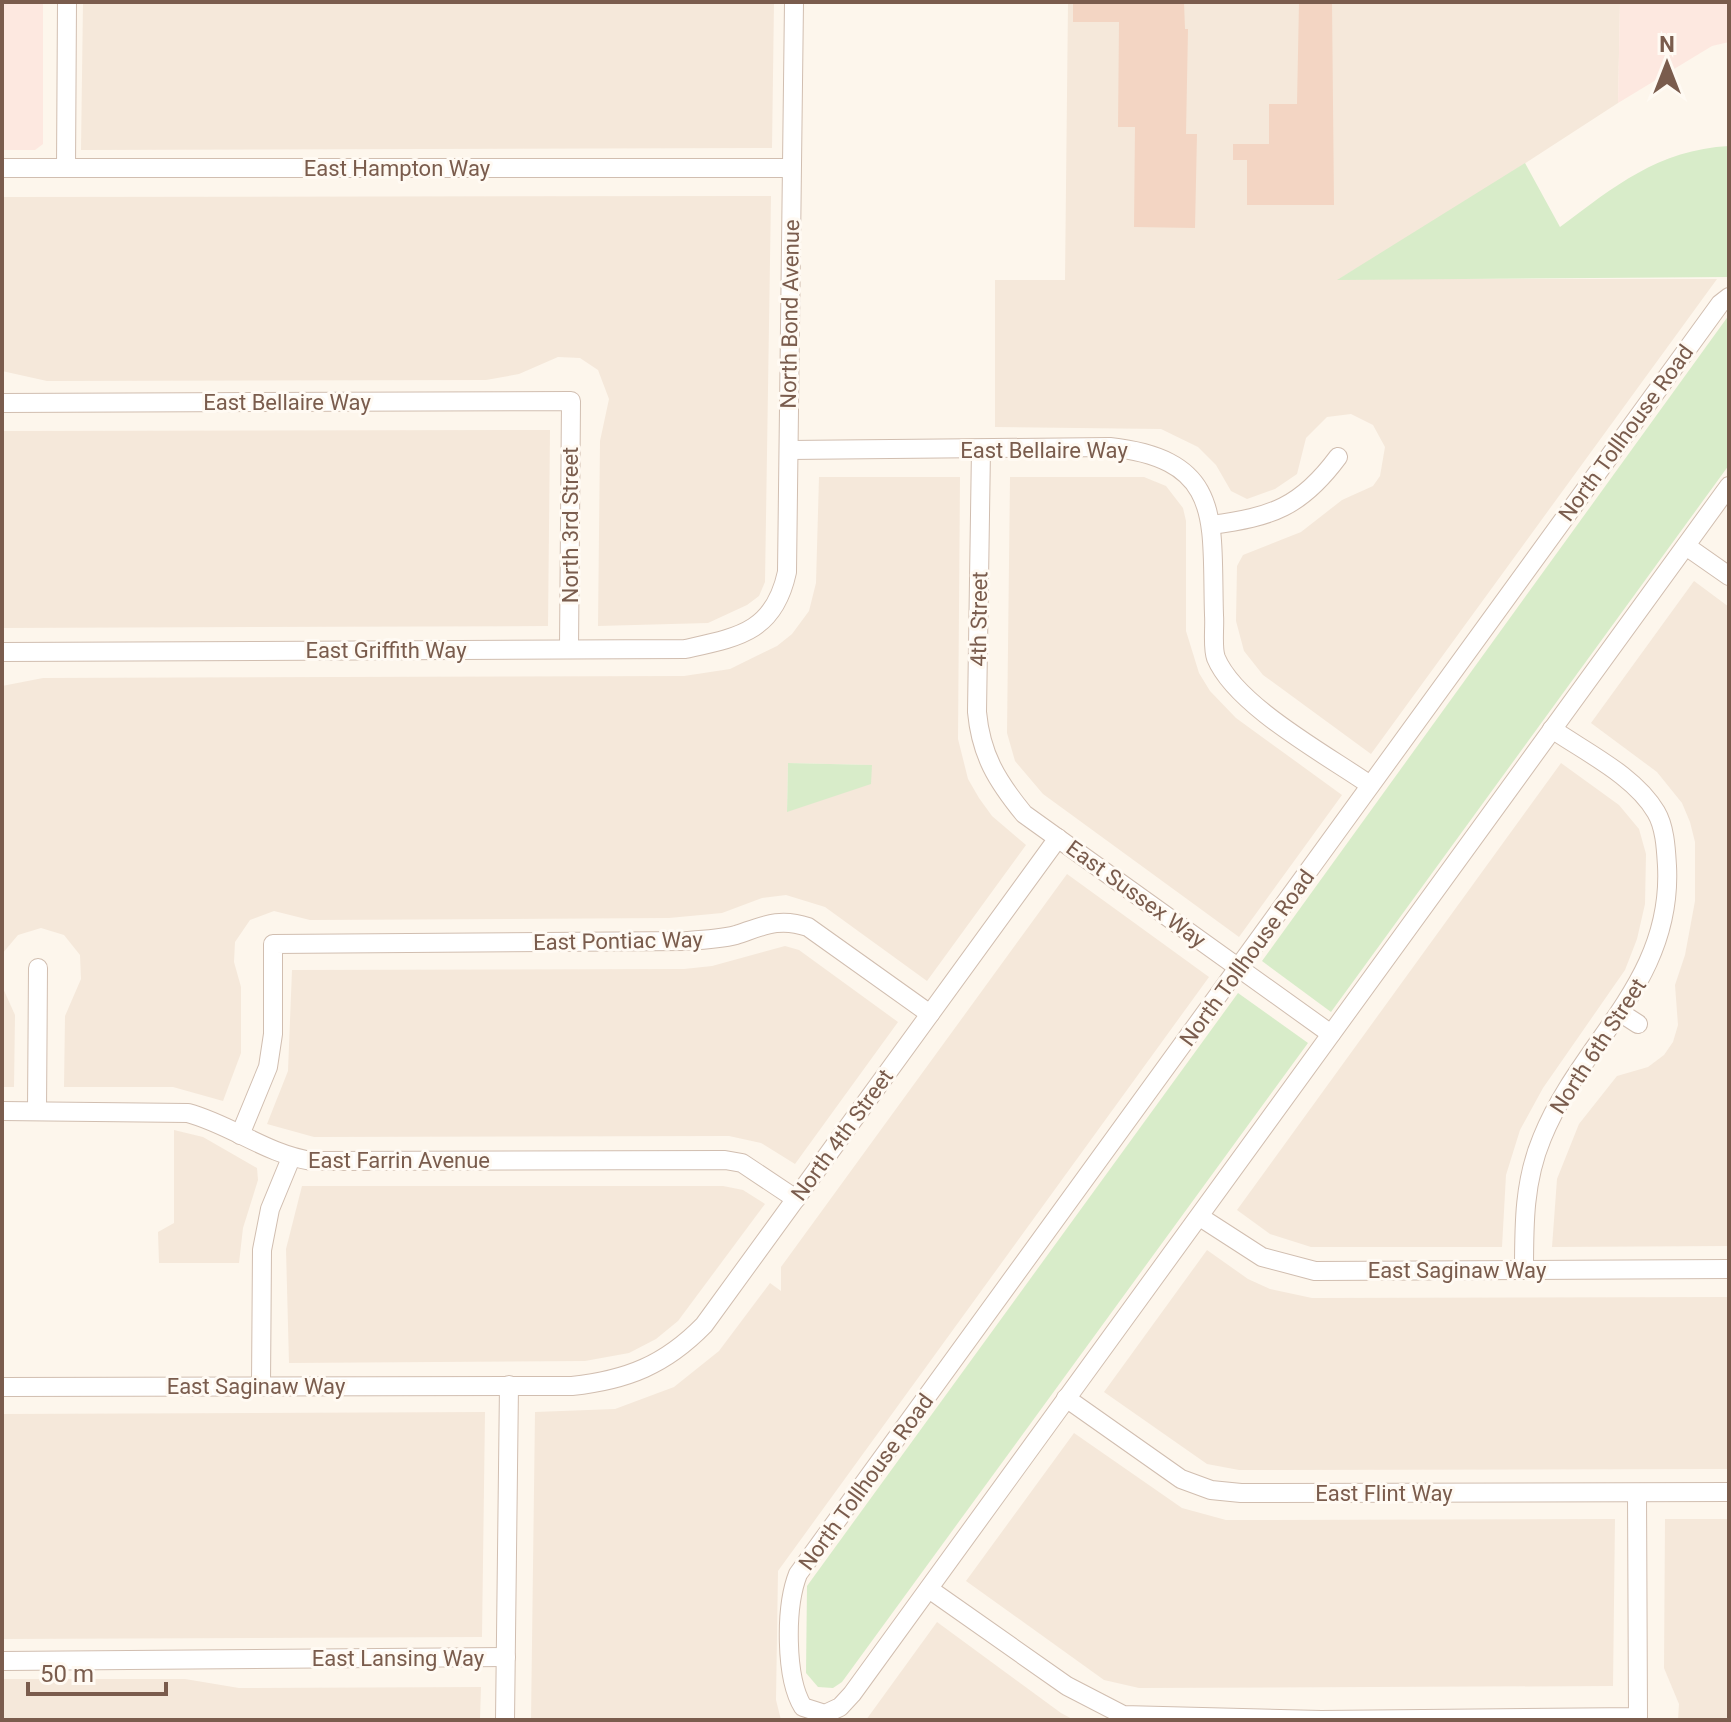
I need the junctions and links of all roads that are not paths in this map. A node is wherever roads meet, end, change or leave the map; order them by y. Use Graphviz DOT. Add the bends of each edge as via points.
graph roads {
  1 [pos="67,2"];
  2 [pos="794,2"];
  3 [pos="2,168"];
  4 [pos="66,168"];
  5 [pos="791,168"];
  6 [pos="1729,297"];
  7 [pos="571,401"];
  8 [pos="2,403"];
  9 [pos="981,449"];
  10 [pos="789,450"];
  11 [pos="1338,457"];
  12 [pos="1729,486"];
  13 [pos="1211,525"];
  14 [pos="1686,546"];
  15 [pos="1729,576"];
  16 [pos="765,621"];
  17 [pos="569,649"];
  18 [pos="2,652"];
  19 [pos="1552,729"];
  20 [pos="1370,785"];
  21 [pos="1058,838"];
  22 [pos="38,968"];
  23 [pos="1241,969"];
  24 [pos="1621,1013"];
  25 [pos="930,1014"];
  26 [pos="1638,1024"];
  27 [pos="1331,1034"];
  28 [pos="2,1111"];
  29 [pos="37,1111"];
  30 [pos="240,1135"];
  31 [pos="291,1158"];
  32 [pos="796,1199"];
  33 [pos="1200,1217"];
  34 [pos="1729,1269"];
  35 [pos="1524,1270"];
  36 [pos="261,1385"];
  37 [pos="509,1385"];
  38 [pos="2,1387"];
  39 [pos="1066,1398"];
  40 [pos="1729,1492"];
  41 [pos="1637,1493"];
  42 [pos="929,1589"];
  43 [pos="506,1657"];
  44 [pos="2,1661"];
  45 [pos="505,1720"];
  46 [pos="1321,1720"];
  1 -- 4 [label="street"];
  2 -- 5 [label="street, North Bond Avenue"];
  3 -- 4 [label="street, East Hampton Way"];
  4 -- 5 [label="street, East Hampton Way"];
  5 -- 10 [label="street, North Bond Avenue"];
  6 -- 20 [label="street, North Tollhouse Road"];
  7 -- 8 [label="street, East Bellaire Way"];
  7 -- 17 [label="street, North 3rd Street"];
  9 -- 10 [label="street, East Bellaire Way"];
  9 -- 13 [label="street, East Bellaire Way" via="1143,451 1175,463 1199,485"];
  9 -- 21 [label="street, 4th Street" via="980,739 999,784 1024,814"];
  10 -- 16 [label="street, North Bond Avenue" via="787,572 781,598"];
  11 -- 13 [label="street" via="1300,500 1276,512"];
  12 -- 14 [label="street, North Tollhouse Road"];
  13 -- 20 [label="street, East Bellaire Way" via="1216,657 1245,699"];
  14 -- 15 [label="street"];
  14 -- 19 [label="street, North Tollhouse Road"];
  16 -- 17 [label="street, East Griffith Way" via="732,639 685,649"];
  17 -- 18 [label="street, East Griffith Way"];
  19 -- 24 [label="street, North 6th Street" via="1636,787 1658,814 1666,845 1657,939"];
  19 -- 27 [label="street, North Tollhouse Road"];
  20 -- 23 [label="street, North Tollhouse Road"];
  21 -- 23 [label="street, East Sussex Way"];
  21 -- 25 [label="street, North 4th Street"];
  22 -- 29 [label="street"];
  23 -- 27 [label="street, East Sussex Way"];
  23 -- 42 [label="street, North Tollhouse Road" via="798,1574 791,1591 791,1679 803,1707 825,1714 840,1707"];
  24 -- 26 [label="street"];
  24 -- 35 [label="street, North 6th Street" via="1560,1101 1542,1138 1524,1208"];
  25 -- 30 [label="street, East Pontiac Way" via="808,927 791,921 686,941 273,944 268,1067"];
  25 -- 32 [label="street, North 4th Street"];
  27 -- 33 [label="street, North Tollhouse Road"];
  28 -- 29 [label="street, East Farrin Avenue"];
  29 -- 30 [label="street, East Farrin Avenue" via="188,1113"];
  30 -- 31 [label="street, East Farrin Avenue"];
  31 -- 32 [label="street, East Farrin Avenue" via="725,1160 742,1163"];
  31 -- 36 [label="street" via="270,1209 262,1250"];
  32 -- 37 [label="street, North 4th Street" via="704,1325 679,1350 647,1370 612,1382"];
  33 -- 35 [label="street, East Saginaw Way" via="1262,1257 1301,1269"];
  33 -- 39 [label="street, North Tollhouse Road"];
  34 -- 35 [label="street, East Saginaw Way"];
  36 -- 37 [label="street, East Saginaw Way"];
  36 -- 38 [label="street, East Saginaw Way"];
  37 -- 43 [label="street"];
  39 -- 41 [label="street, East Flint Way" via="1181,1479 1211,1490"];
  39 -- 42 [label="street, North Tollhouse Road"];
  40 -- 41 [label="street, East Flint Way"];
  41 -- 46 [label="street" via="1638,1717"];
  42 -- 46 [label="street" via="1067,1686 1123,1715"];
  43 -- 44 [label="street, East Lansing Way"];
  43 -- 45 [label="street"];
}
